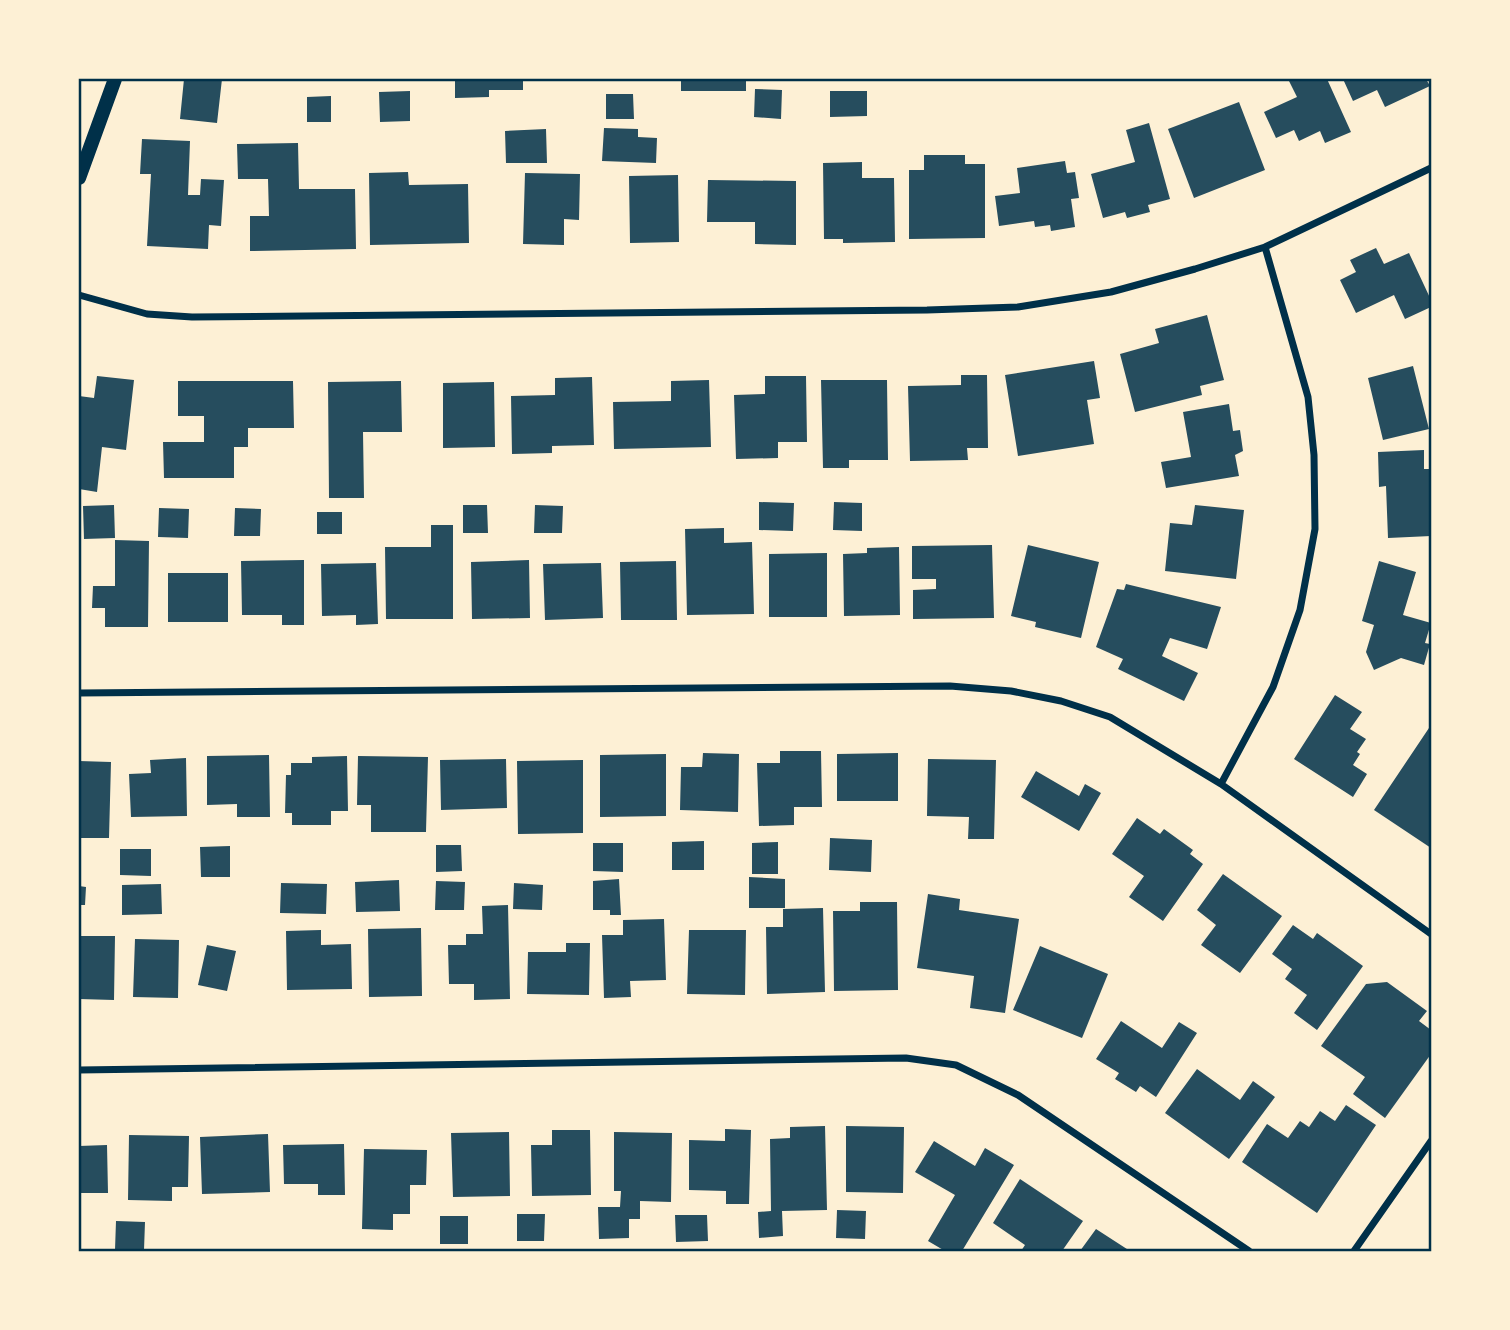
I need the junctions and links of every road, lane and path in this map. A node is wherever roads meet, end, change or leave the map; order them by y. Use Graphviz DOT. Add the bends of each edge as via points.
graph roads {
  1 [pos="115,79"];
  2 [pos="1431,168"];
  3 [pos="79,178"];
  4 [pos="1265,247"];
  5 [pos="79,295"];
  6 [pos="79,693"];
  7 [pos="1221,784"];
  8 [pos="1431,934"];
  9 [pos="79,1070"];
  10 [pos="1431,1141"];
  11 [pos="1249,1251"];
  12 [pos="1354,1251"];
  1 -- 3 [label="main road"];
  2 -- 4 [label="street"];
  4 -- 5 [label="street" via="1111,292 1018,307 192,317 147,314"];
  4 -- 7 [label="street" via="1308,397 1315,529 1300,610 1273,687"];
  6 -- 7 [label="street" via="950,686 1011,691 1110,717"];
  7 -- 8 [label="street"];
  9 -- 11 [label="street" via="906,1058 956,1065 1018,1095"];
  10 -- 12 [label="street"];
}
